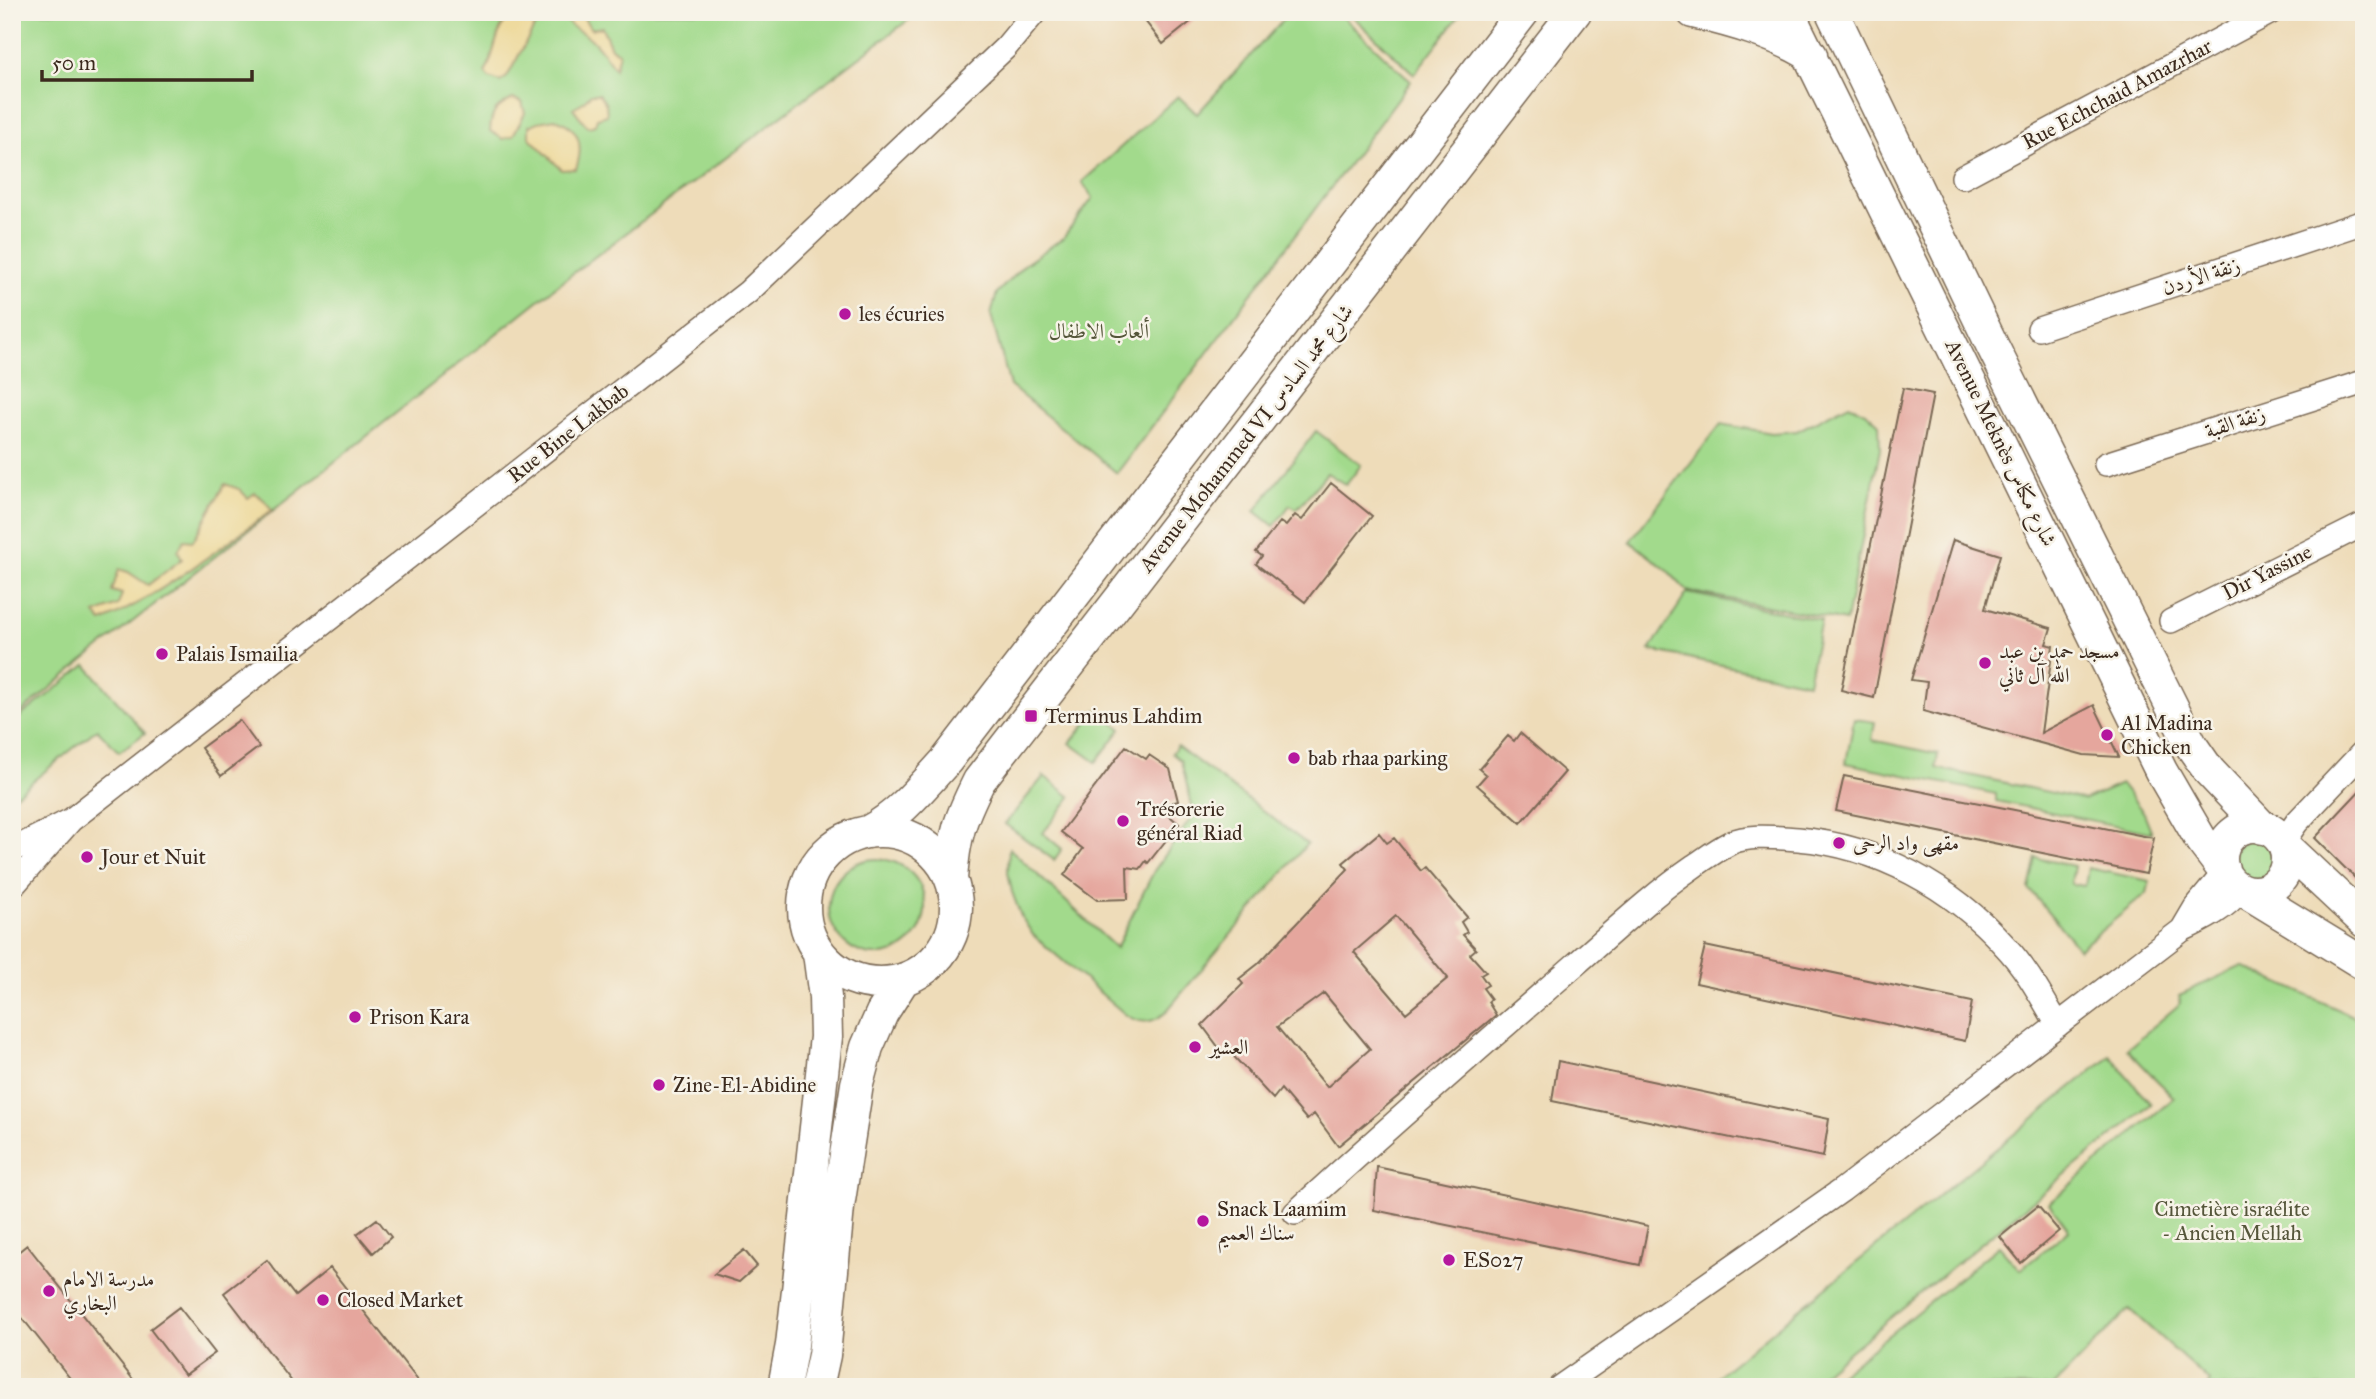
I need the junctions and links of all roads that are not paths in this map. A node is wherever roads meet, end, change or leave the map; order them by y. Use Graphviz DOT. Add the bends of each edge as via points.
graph roads {
  1 [pos="1035,12"];
  2 [pos="1523,12"];
  3 [pos="1597,12"];
  4 [pos="1693,12"];
  5 [pos="1788,12"];
  6 [pos="1832,12"];
  7 [pos="2272,12"];
  8 [pos="1570,19"];
  9 [pos="1811,55"];
  10 [pos="1963,177"];
  11 [pos="2364,222"];
  12 [pos="2039,329"];
  13 [pos="2364,382"];
  14 [pos="2106,464"];
  15 [pos="2364,524"];
  16 [pos="2171,621"];
  17 [pos="2364,751"];
  18 [pos="71,820"];
  19 [pos="868,832"];
  20 [pos="2279,834"];
  21 [pos="12,850"];
  22 [pos="951,879"];
  23 [pos="2233,881"];
  24 [pos="12,887"];
  25 [pos="2360,911"];
  26 [pos="819,953"];
  27 [pos="2364,964"];
  28 [pos="904,980"];
  29 [pos="2058,1025"];
  30 [pos="1295,1213"];
  31 [pos="784,1387"];
  32 [pos="817,1387"];
  33 [pos="1560,1387"];
  1 -- 18 [label="street, Rue Bine Lakbab" via="1006,47 748,292"];
  2 -- 19 [label="main road, Avenue Mohammed VI شارع محمد السادس" via="946,761 908,803"];
  3 -- 8 [label="main road"];
  4 -- 9 [label="main road" via="1759,29"];
  5 -- 9 [label="main road, Avenue Meknès شارع مكناس"];
  6 -- 20 [label="main road, Avenue Meknès شارع مكناس" via="2190,745 2217,779"];
  7 -- 10 [label="street, Rue Echchaid Amazrhar"];
  8 -- 22 [label="main road, Avenue Mohammed VI شارع محمد السادس" via="979,781 954,842"];
  9 -- 23 [label="main road, Avenue Meknès شارع مكناس" via="2161,771 2201,840"];
  11 -- 12 [label="street, زنقة الأردن"];
  13 -- 14 [label="street, زنقة القبة"];
  15 -- 16 [label="street, Dir Yassine"];
  17 -- 20 [label="street"];
  18 -- 21 [label="street"];
  18 -- 24 [label="street"];
  19 -- 22 [label="main road" via="894,832 918,841 938,858"];
  19 -- 26 [label="main road" via="830,849 807,885 804,920"];
  20 -- 23 [label="main road" via="2246,828 2230,836 2222,852"];
  20 -- 23 [label="main road" via="2287,866 2279,882 2263,891"];
  20 -- 25 [label="main road, Avenue Meknès شارع مكناس"];
  22 -- 28 [label="main road" via="956,917 949,941 933,963"];
  23 -- 27 [label="main road, Avenue Meknès شارع مكناس"];
  23 -- 29 [label="street" via="2195,908 2182,930"];
  26 -- 28 [label="main road" via="857,980 880,984"];
  26 -- 31 [label="main road" via="826,1037"];
  28 -- 32 [label="main road" via="882,1013 857,1084"];
  29 -- 30 [label="street" via="2007,947 1979,919 1894,863 1814,841 1770,837 1732,842 1668,884"];
  29 -- 33 [label="street" via="1842,1190"];
}
